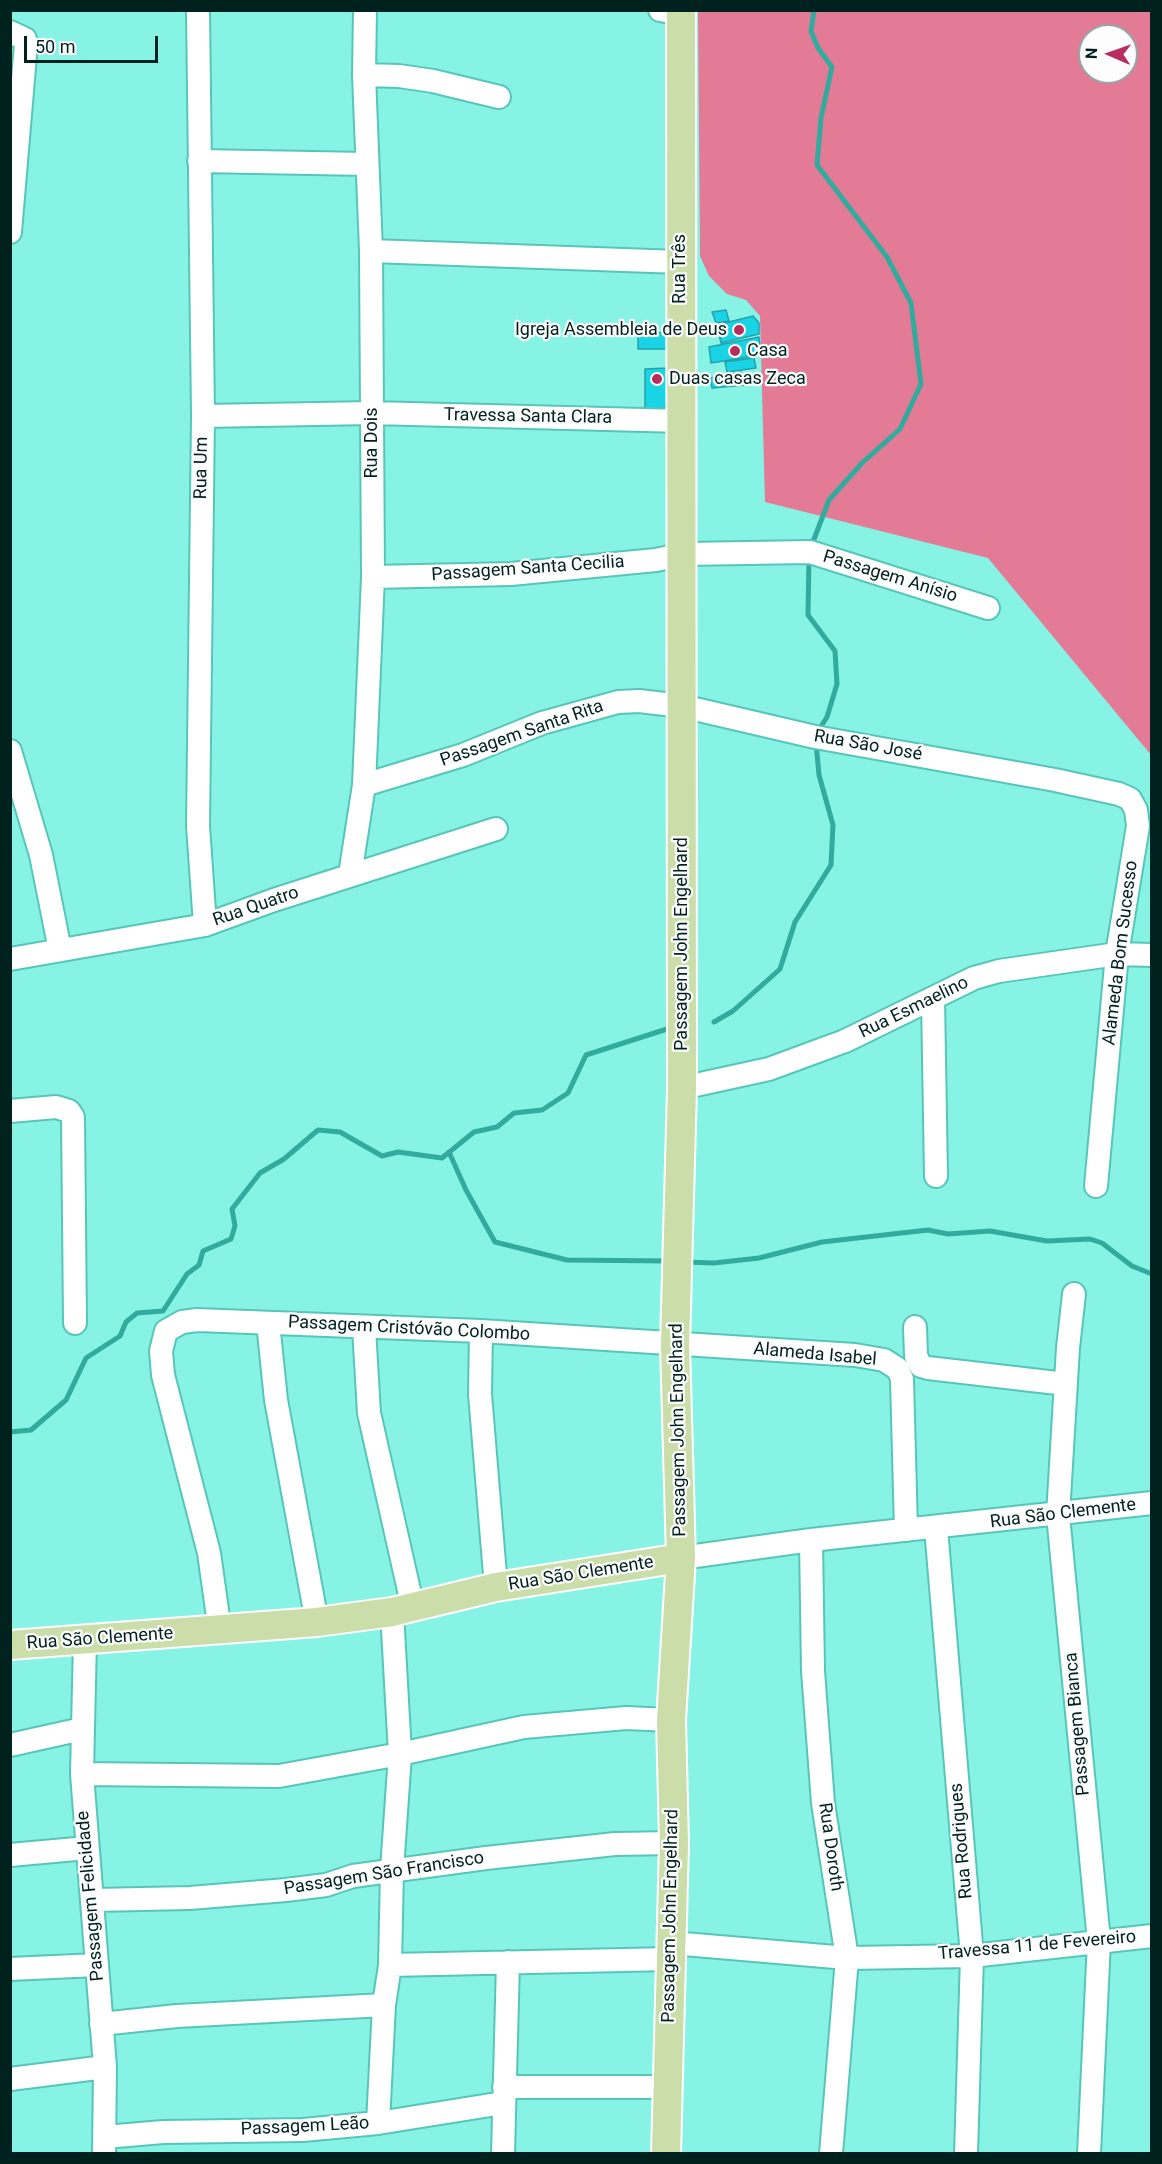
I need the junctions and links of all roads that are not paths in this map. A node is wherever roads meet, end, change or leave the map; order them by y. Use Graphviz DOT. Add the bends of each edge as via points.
graph roads {
  1 [pos="198,10"];
  2 [pos="365,10"];
  3 [pos="674,12"];
  4 [pos="10,32"];
  5 [pos="364,75"];
  6 [pos="499,97"];
  7 [pos="199,160"];
  8 [pos="367,164"];
  9 [pos="10,232"];
  10 [pos="371,251"];
  11 [pos="680,262"];
  12 [pos="372,413"];
  13 [pos="203,416"];
  14 [pos="683,421"];
  15 [pos="683,554"];
  16 [pos="373,577"];
  17 [pos="988,608"];
  18 [pos="682,706"];
  19 [pos="10,751"];
  20 [pos="1055,780"];
  21 [pos="364,785"];
  22 [pos="496,829"];
  23 [pos="350,875"];
  24 [pos="205,925"];
  25 [pos="60,950"];
  26 [pos="1118,954"];
  27 [pos="1152,956"];
  28 [pos="10,959"];
  29 [pos="933,998"];
  30 [pos="682,1088"];
  31 [pos="10,1111"];
  32 [pos="936,1176"];
  33 [pos="1096,1186"];
  34 [pos="1074,1294"];
  35 [pos="75,1323"];
  36 [pos="268,1323"];
  37 [pos="364,1328"];
  38 [pos="915,1328"];
  39 [pos="481,1331"];
  40 [pos="675,1345"];
  41 [pos="1066,1384"];
  42 [pos="1152,1503"];
  43 [pos="1058,1515"];
  44 [pos="936,1528"];
  45 [pos="906,1530"];
  46 [pos="811,1540"];
  47 [pos="681,1558"];
  48 [pos="496,1587"];
  49 [pos="402,1610"];
  50 [pos="317,1622"];
  51 [pos="219,1631"];
  52 [pos="85,1639"];
  53 [pos="10,1645"];
  54 [pos="671,1720"];
  55 [pos="82,1729"];
  56 [pos="10,1745"];
  57 [pos="400,1754"];
  58 [pos="82,1774"];
  59 [pos="674,1843"];
  60 [pos="87,1848"];
  61 [pos="10,1855"];
  62 [pos="392,1870"];
  63 [pos="94,1900"];
  64 [pos="1152,1936"];
  65 [pos="1099,1941"];
  66 [pos="671,1951"];
  67 [pos="972,1956"];
  68 [pos="847,1958"];
  69 [pos="508,1962"];
  70 [pos="97,1965"];
  71 [pos="390,1965"];
  72 [pos="10,1969"];
  73 [pos="384,2006"];
  74 [pos="101,2024"];
  75 [pos="105,2067"];
  76 [pos="10,2079"];
  77 [pos="668,2087"];
  78 [pos="503,2095"];
  79 [pos="378,2123"];
  80 [pos="105,2145"];
  81 [pos="503,2154"];
  82 [pos="666,2154"];
  83 [pos="831,2154"];
  84 [pos="966,2154"];
  85 [pos="1089,2154"];
  1 -- 7 [label="street, Rua Um"];
  2 -- 5 [label="street, Rua Dois"];
  3 -- 11 [label="main road, Rua Três"];
  4 -- 9 [label="street" via="25,39 26,44"];
  5 -- 6 [label="street" via="433,81"];
  5 -- 8 [label="street, Rua Dois"];
  7 -- 8 [label="street"];
  7 -- 13 [label="street, Rua Um"];
  8 -- 10 [label="street, Rua Dois"];
  10 -- 11 [label="street"];
  10 -- 12 [label="street, Rua Dois"];
  11 -- 14 [label="main road, Rua Três"];
  12 -- 13 [label="street, Travessa Santa Clara"];
  12 -- 14 [label="street, Travessa Santa Clara"];
  12 -- 16 [label="street, Rua Dois"];
  13 -- 24 [label="street, Rua Um" via="198,826"];
  14 -- 15 [label="main road, Rua Três"];
  15 -- 16 [label="street, Passagem Santa Cecilia" via="511,574"];
  15 -- 17 [label="street, Passagem Anísio" via="810,552"];
  15 -- 18 [label="main road, Rua Três"];
  16 -- 21 [label="street, Rua Dois"];
  18 -- 20 [label="street, Rua São José" via="815,737"];
  18 -- 21 [label="street, Passagem Santa Rita" via="618,702 542,723 463,755"];
  18 -- 30 [label="main road, Passagem John Engelhard"];
  19 -- 25 [label="street" via="41,855"];
  20 -- 26 [label="street, Alameda Bom Sucesso" via="1119,794 1130,799 1136,810 1138,826"];
  21 -- 23 [label="street, Rua Dois"];
  22 -- 23 [label="street, Rua Quatro"];
  23 -- 24 [label="street, Rua Quatro"];
  24 -- 25 [label="street, Rua Quatro"];
  25 -- 28 [label="street, Rua Quatro"];
  26 -- 27 [label="street, Rua Esmaelino"];
  26 -- 29 [label="street, Rua Esmaelino" via="999,971"];
  26 -- 33 [label="street, Alameda Bom Sucesso"];
  29 -- 30 [label="street, Rua Esmaelino" via="845,1041 769,1069"];
  29 -- 32 [label="street"];
  30 -- 40 [label="main road, Passagem John Engelhard"];
  31 -- 35 [label="street" via="56,1107 69,1111 73,1117"];
  34 -- 41 [label="street, Passagem Bianca"];
  36 -- 37 [label="street, Passagem Cristóvão Colombo"];
  36 -- 50 [label="street" via="276,1400"];
  36 -- 51 [label="street, Passagem Cristóvão Colombo" via="182,1322 166,1331 161,1351 163,1374 210,1553"];
  37 -- 39 [label="street, Passagem Cristóvão Colombo"];
  37 -- 49 [label="street" via="369,1413"];
  38 -- 41 [label="street" via="916,1356 921,1366"];
  39 -- 40 [label="street, Passagem Cristóvão Colombo"];
  39 -- 48 [label="street" via="480,1394"];
  40 -- 45 [label="street, Alameda Isabel" via="855,1355 884,1360 898,1370 904,1400"];
  40 -- 47 [label="main road, Passagem John Engelhard"];
  41 -- 43 [label="street, Passagem Bianca"];
  42 -- 43 [label="street, Rua São Clemente"];
  43 -- 44 [label="street, Rua São Clemente"];
  43 -- 65 [label="street, Passagem Bianca"];
  44 -- 45 [label="street, Rua São Clemente"];
  44 -- 67 [label="street, Rua Rodrigues"];
  45 -- 46 [label="street, Rua São Clemente"];
  46 -- 47 [label="street, Rua São Clemente"];
  46 -- 68 [label="street, Rua Doroth" via="813,1671 823,1803"];
  47 -- 48 [label="main road, Rua São Clemente"];
  47 -- 54 [label="main road, Passagem John Engelhard"];
  48 -- 49 [label="main road, Rua São Clemente"];
  49 -- 50 [label="main road, Rua São Clemente"];
  49 -- 57 [label="street"];
  50 -- 51 [label="main road, Rua São Clemente"];
  51 -- 52 [label="main road, Rua São Clemente"];
  52 -- 53 [label="main road, Rua São Clemente"];
  52 -- 55 [label="street, Passagem Felicidade"];
  54 -- 57 [label="street" via="616,1718 524,1727"];
  54 -- 59 [label="main road, Passagem John Engelhard"];
  55 -- 56 [label="street"];
  55 -- 58 [label="street, Passagem Felicidade"];
  57 -- 58 [label="street" via="268,1777"];
  57 -- 62 [label="street"];
  58 -- 60 [label="street, Passagem Felicidade"];
  59 -- 62 [label="street, Passagem São Francisco" via="615,1844"];
  59 -- 66 [label="main road, Passagem John Engelhard"];
  60 -- 61 [label="street"];
  60 -- 63 [label="street, Passagem Felicidade"];
  62 -- 63 [label="street, Passagem São Francisco" via="286,1890"];
  62 -- 71 [label="street"];
  63 -- 70 [label="street, Passagem Felicidade"];
  64 -- 65 [label="street, Travessa 11 de Fevereiro"];
  65 -- 67 [label="street, Travessa 11 de Fevereiro"];
  65 -- 85 [label="street, Passagem Bianca"];
  66 -- 68 [label="street, Travessa 11 de Fevereiro"];
  66 -- 69 [label="street, Travessa 11 de Fevereiro"];
  66 -- 77 [label="main road, Passagem John Engelhard"];
  67 -- 68 [label="street, Travessa 11 de Fevereiro"];
  67 -- 84 [label="street, Rua Rodrigues"];
  68 -- 83 [label="street, Rua Doroth"];
  69 -- 71 [label="street, Travessa 11 de Fevereiro"];
  69 -- 78 [label="street"];
  70 -- 72 [label="street"];
  70 -- 74 [label="street, Passagem Felicidade"];
  71 -- 73 [label="street"];
  73 -- 74 [label="street" via="177,2016"];
  73 -- 79 [label="street"];
  74 -- 75 [label="street, Passagem Felicidade"];
  75 -- 76 [label="street"];
  75 -- 80 [label="street, Passagem Felicidade"];
  77 -- 78 [label="street, Passagem Leão"];
  77 -- 82 [label="main road, Passagem John Engelhard"];
  78 -- 79 [label="street, Passagem Leão"];
  78 -- 81 [label="street"];
  79 -- 80 [label="street, Passagem Leão" via="303,2130 163,2132"];
}
